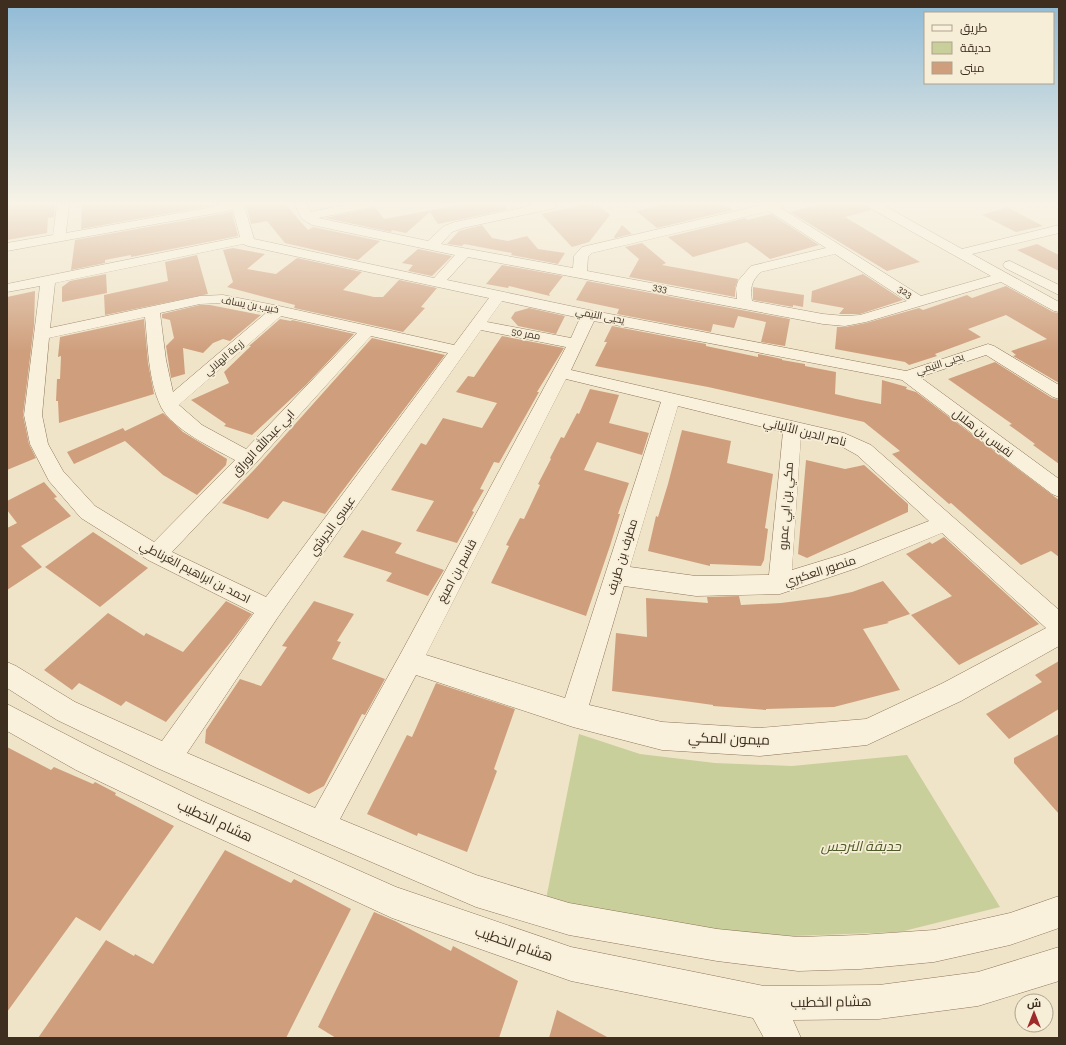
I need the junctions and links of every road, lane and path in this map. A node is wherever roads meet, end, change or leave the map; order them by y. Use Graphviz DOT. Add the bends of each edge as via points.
graph roads {
  1 [pos="174,254"];
  2 [pos="304,254"];
  3 [pos="463,254"];
  4 [pos="475,254"];
  5 [pos="583,254"];
  6 [pos="818,254"];
  7 [pos="844,254"];
  8 [pos="974,254"];
  9 [pos="991,254"];
  10 [pos="580,273"];
  11 [pos="1002,277"];
  12 [pos="48,279"];
  13 [pos="439,282"];
  14 [pos="7,288"];
  15 [pos="1059,291"];
  16 [pos="499,295"];
  17 [pos="918,301"];
  18 [pos="745,304"];
  19 [pos="1059,308"];
  20 [pos="152,310"];
  21 [pos="279,310"];
  22 [pos="589,314"];
  23 [pos="477,325"];
  24 [pos="368,330"];
  25 [pos="41,335"];
  26 [pos="576,344"];
  27 [pos="460,351"];
  28 [pos="561,373"];
  29 [pos="907,376"];
  30 [pos="1059,394"];
  31 [pos="671,399"];
  32 [pos="170,405"];
  33 [pos="792,429"];
  34 [pos="248,459"];
  35 [pos="1059,490"];
  36 [pos="945,523"];
  37 [pos="156,554"];
  38 [pos="617,575"];
  39 [pos="780,584"];
  40 [pos="270,610"];
  41 [pos="1059,625"];
  42 [pos="1059,633"];
  43 [pos="410,660"];
  44 [pos="7,674"];
  45 [pos="572,714"];
  46 [pos="7,717"];
  47 [pos="167,758"];
  48 [pos="321,826"];
  49 [pos="1059,912"];
  50 [pos="1059,964"];
  51 [pos="764,1003"];
  52 [pos="783,1038"];
  1 -- 12 [label="street"];
  2 -- 13 [label="street, يحيى التيمي"];
  3 -- 13 [label="street"];
  4 -- 10 [label="street, 333"];
  5 -- 10 [label="street"];
  6 -- 18 [label="street" via="756,269 747,276 743,285"];
  7 -- 17 [label="street, 323"];
  8 -- 11 [label="street"];
  9 -- 15 [label="street"];
  10 -- 18 [label="street, 333"];
  11 -- 17 [label="street, 333"];
  11 -- 19 [label="street"];
  12 -- 14 [label="street"];
  12 -- 25 [label="street, احمد بن ابراهيم الغرناطي"];
  13 -- 16 [label="street, يحيى التيمي"];
  16 -- 22 [label="street, يحيى التيمي"];
  16 -- 23 [label="street, عيسى الجرشي"];
  17 -- 18 [label="street, 333" via="861,319 844,321"];
  20 -- 21 [label="street, خبيب بن يساف" via="212,299 237,301"];
  20 -- 25 [label="street, خبيب بن يساف"];
  20 -- 32 [label="street" via="162,387"];
  21 -- 24 [label="street, خبيب بن يساف"];
  21 -- 32 [label="street, زرعة الهلالي"];
  22 -- 26 [label="street, قاسم بن اصبغ"];
  22 -- 29 [label="street, يحيى التيمي"];
  23 -- 26 [label="street, ممر 50"];
  23 -- 27 [label="street, عيسى الجرشي"];
  24 -- 27 [label="street, خبيب بن يساف"];
  24 -- 34 [label="street, ابي عبدالله الوراق"];
  25 -- 37 [label="street, احمد بن ابراهيم الغرناطي" via="33,415 39,444 56,476 88,512"];
  26 -- 28 [label="street, قاسم بن اصبغ"];
  27 -- 40 [label="street, عيسى الجرشي"];
  28 -- 31 [label="street, ناصر الدين الألباني"];
  28 -- 43 [label="street, قاسم بن اصبغ"];
  29 -- 30 [label="street, يحيى التيمي" via="988,349"];
  29 -- 35 [label="street, نفيس بن هلال"];
  31 -- 33 [label="street, ناصر الدين الألباني"];
  31 -- 38 [label="street, مطرف بن طريف"];
  32 -- 34 [label="street" via="180,417 210,438"];
  33 -- 36 [label="street, ناصر الدين الألباني" via="844,440 864,450"];
  33 -- 39 [label="street, مكي بن ابي عمرو"];
  34 -- 37 [label="street, ابي عبدالله الوراق"];
  36 -- 39 [label="street, منصور العكبري" via="849,562"];
  36 -- 41 [label="street, ناصر الدين الألباني"];
  37 -- 40 [label="street, احمد بن ابراهيم الغرناطي"];
  38 -- 39 [label="street, منصور العكبري" via="696,586"];
  38 -- 45 [label="street, مطرف بن طريف"];
  40 -- 47 [label="street, عيسى الجرشي"];
  42 -- 45 [label="street, ميمون المكي" via="952,692 867,732 753,742 662,736"];
  43 -- 45 [label="street, ميمون المكي"];
  43 -- 48 [label="street, قاسم بن اصبغ"];
  44 -- 47 [label="street" via="66,711"];
  46 -- 51 [label="street, هشام الخطيب" via="86,760 192,811 392,902 571,964"];
  47 -- 48 [label="street"];
  48 -- 49 [label="street" via="476,891 569,919 717,945 798,954 934,946 1010,929"];
  50 -- 51 [label="street, هشام الخطيب" via="978,989 879,1002"];
  51 -- 52 [label="street"];
}
